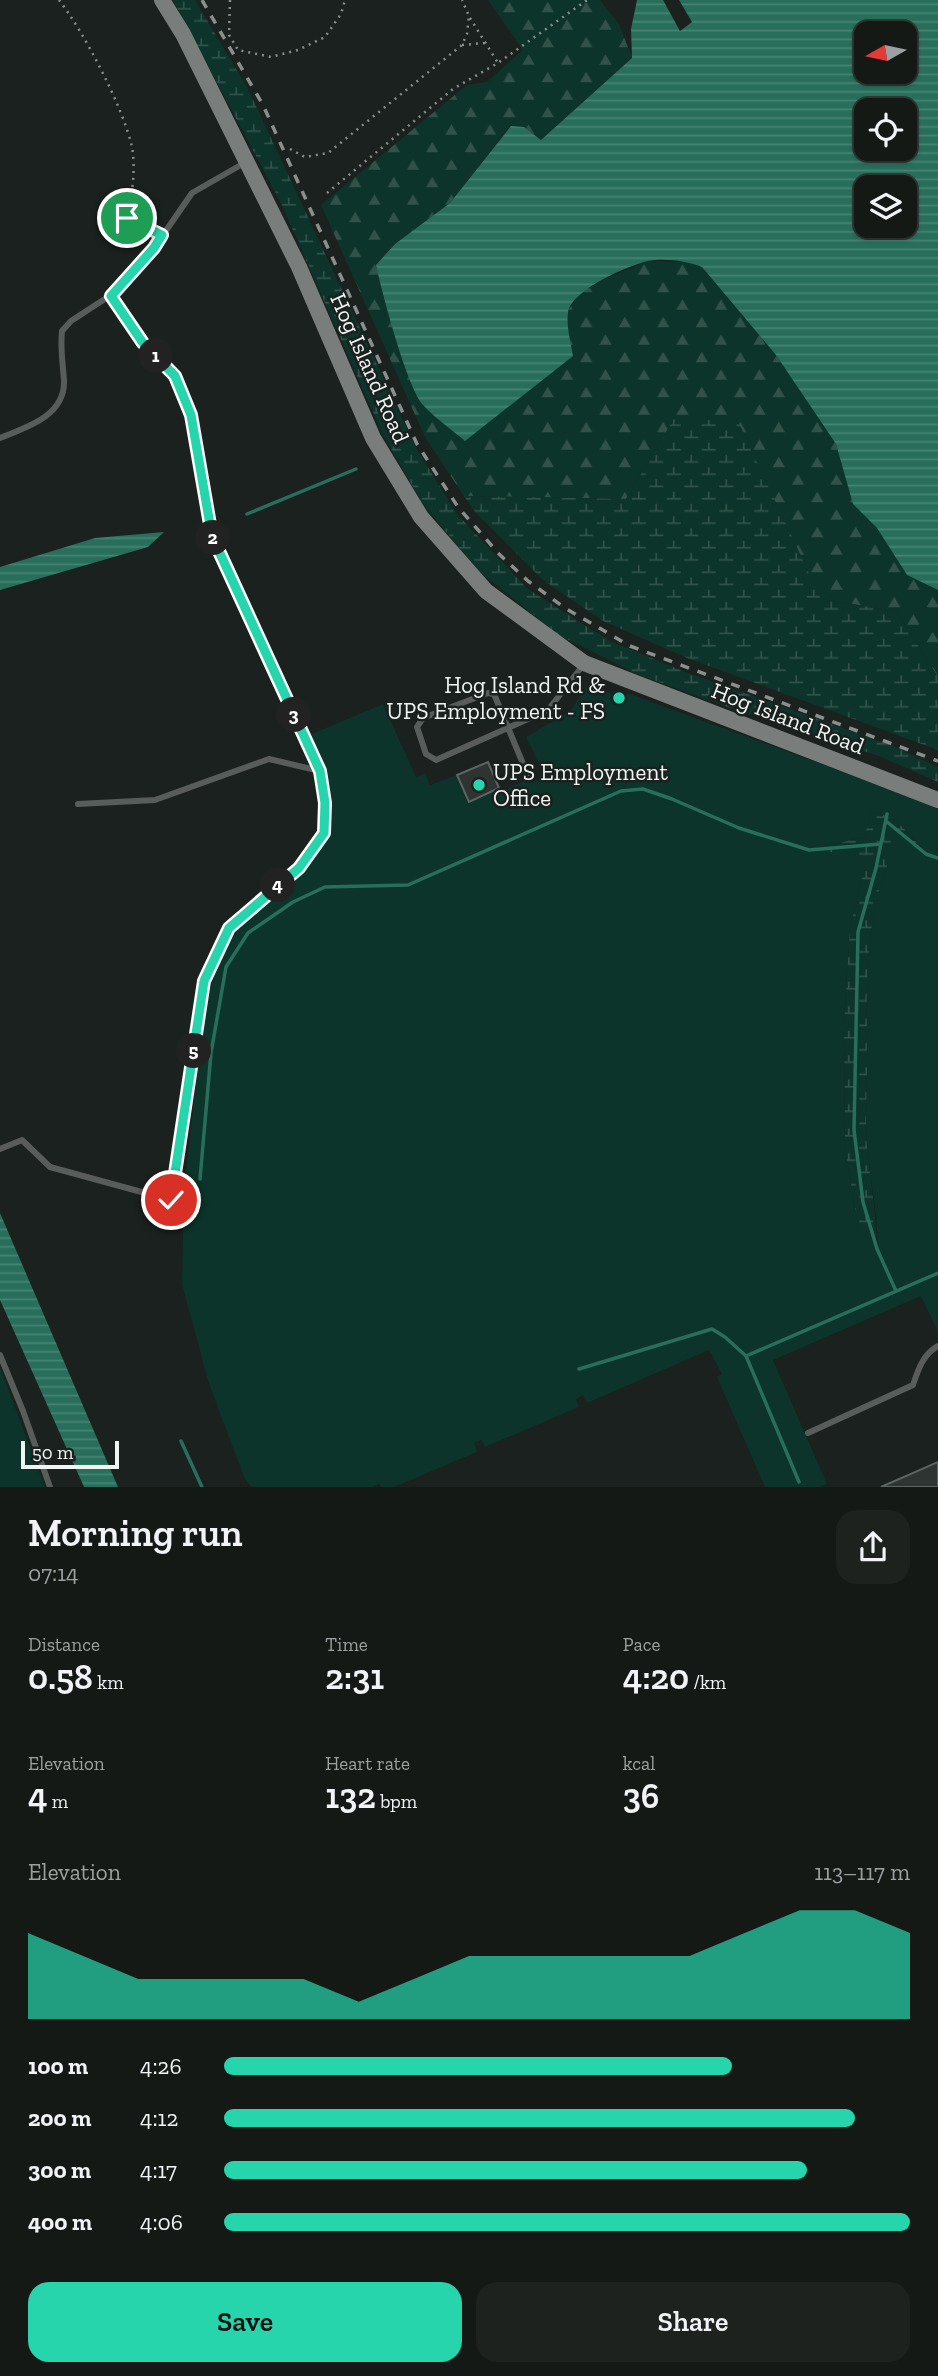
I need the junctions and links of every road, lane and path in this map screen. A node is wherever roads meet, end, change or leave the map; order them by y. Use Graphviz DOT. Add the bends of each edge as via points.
graph roads {
  1 [pos="59,0"];
  2 [pos="162,0"];
  3 [pos="230,0"];
  4 [pos="345,0"];
  5 [pos="462,0"];
  6 [pos="587,0"];
  7 [pos="469,16"];
  8 [pos="485,43"];
  9 [pos="462,45"];
  10 [pos="498,63"];
  11 [pos="290,149"];
  12 [pos="248,161"];
  13 [pos="327,193"];
  14 [pos="162,235"];
  15 [pos="111,296"];
  16 [pos="0,438"];
  17 [pos="584,663"];
  18 [pos="509,728"];
  19 [pos="320,771"];
  20 [pos="529,778"];
  21 [pos="938,800"];
  22 [pos="78,804"];
  23 [pos="0,1149"];
  24 [pos="938,1346"];
  25 [pos="0,1355"];
  26 [pos="808,1433"];
  27 [pos="50,1487"];
  1 -- 14 [label="path" via="112,93 132,147 127,218"];
  2 -- 12 [label="street, Hog Island Road"];
  3 -- 4 [label="path" via="229,36 238,50 271,57 325,37"];
  5 -- 7 [label="path"];
  6 -- 10 [label="path"];
  7 -- 8 [label="path"];
  7 -- 9 [label="path"];
  8 -- 9 [label="path"];
  8 -- 10 [label="path"];
  9 -- 11 [label="path" via="328,153 305,158"];
  10 -- 13 [label="path" via="453,89"];
  12 -- 14 [label="lane" via="192,193"];
  12 -- 17 [label="street, Hog Island Road" via="373,438 421,517 486,591"];
  14 -- 15 [label="lane"];
  15 -- 16 [label="lane" via="62,331 61,403 37,422"];
  15 -- 19 [label="path" via="143,343 175,376 191,415 212,536"];
  17 -- 18 [label="lane" via="548,710"];
  17 -- 21 [label="street, Hog Island Road"];
  18 -- 18 [label="lane" via="494,695 488,693 423,718 418,727 426,754 436,760"];
  18 -- 20 [label="lane"];
  19 -- 22 [label="lane" via="269,759 155,800"];
  19 -- 23 [label="lane" via="324,833 299,868 229,928 204,981 171,1200 50,1167 22,1140"];
  24 -- 26 [label="lane" via="920,1365 913,1385"];
  25 -- 27 [label="lane"];
}
